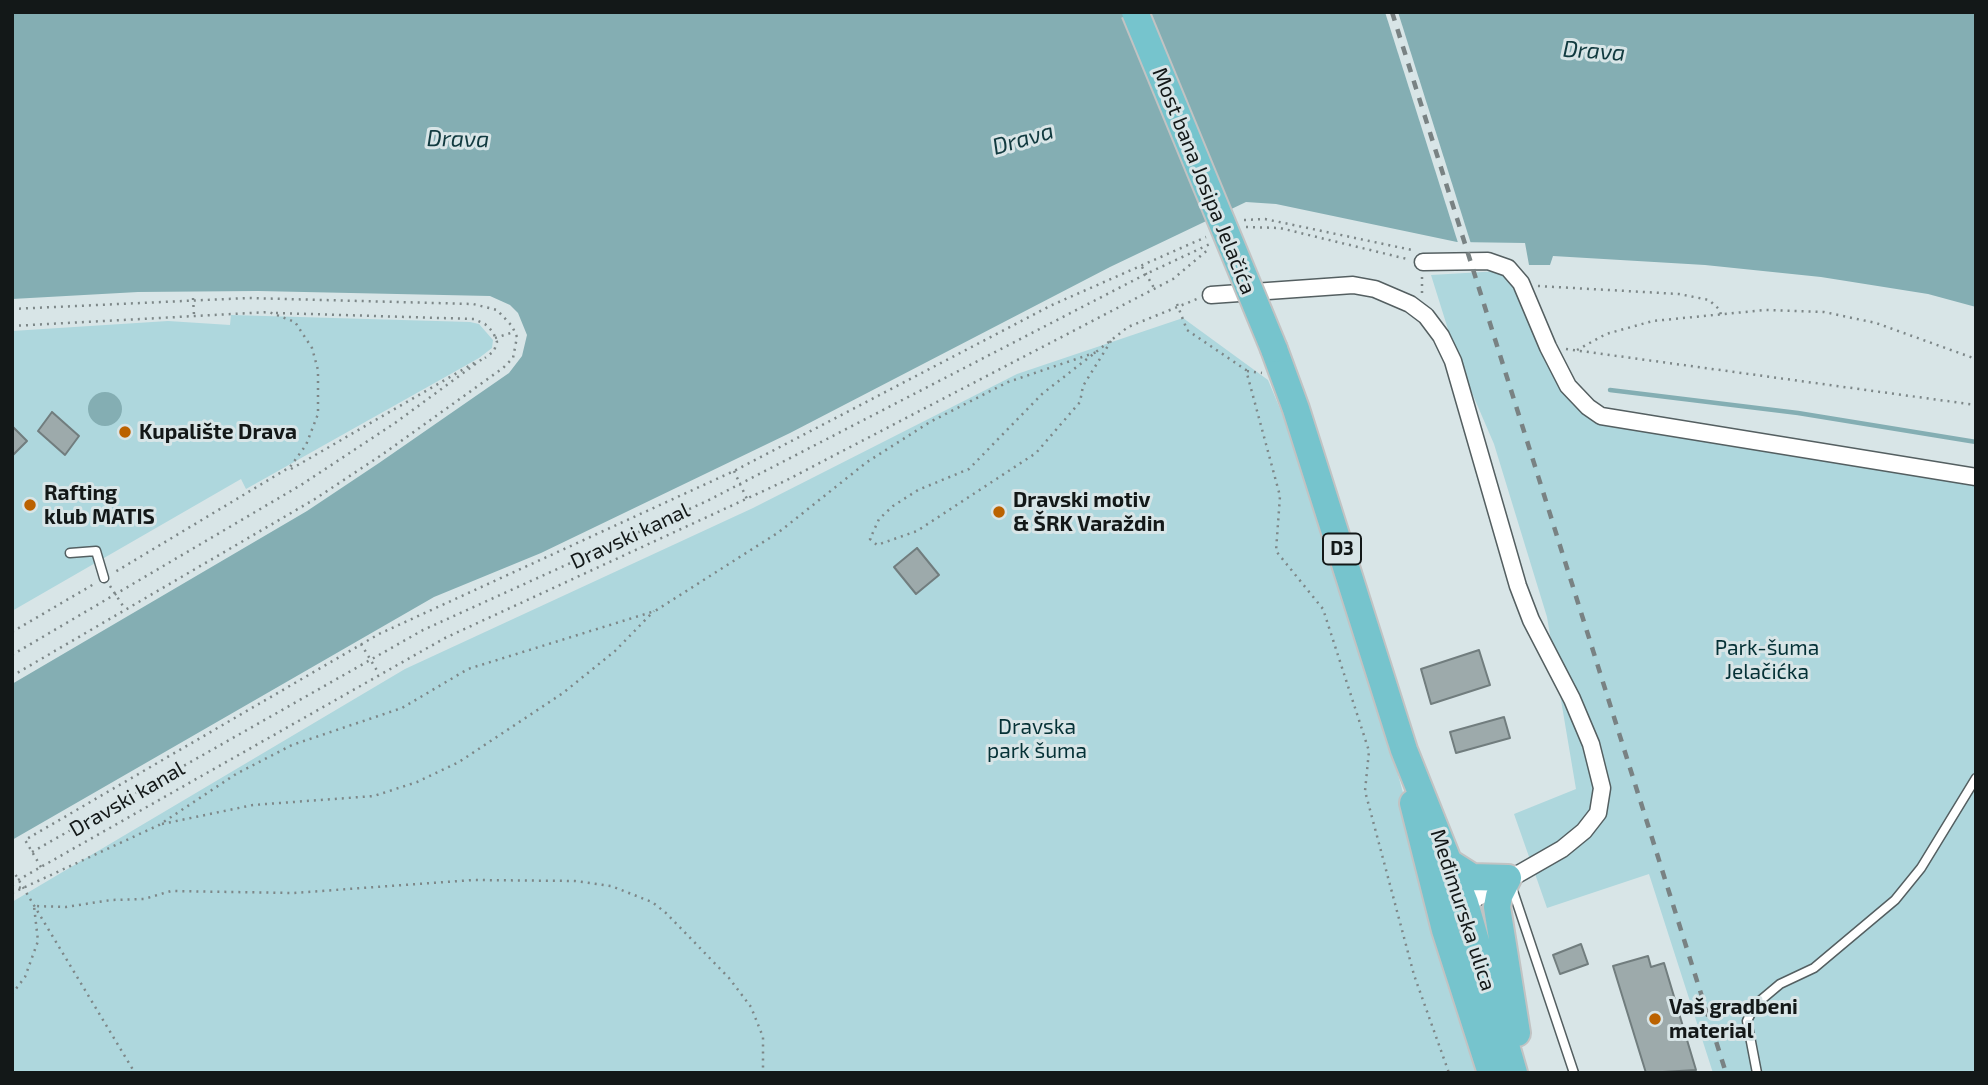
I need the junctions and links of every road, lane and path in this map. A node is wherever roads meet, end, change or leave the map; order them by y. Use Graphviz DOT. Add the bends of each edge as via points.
graph roads {
  1 [pos="1135,12"];
  2 [pos="1243,220"];
  3 [pos="1280,223"];
  4 [pos="1280,228"];
  5 [pos="1239,229"];
  6 [pos="1210,235"];
  7 [pos="1222,239"];
  8 [pos="1217,243"];
  9 [pos="1419,257"];
  10 [pos="1142,267"];
  11 [pos="1146,274"];
  12 [pos="1526,285"];
  13 [pos="1154,288"];
  14 [pos="1211,295"];
  15 [pos="193,298"];
  16 [pos="1177,304"];
  17 [pos="12,309"];
  18 [pos="269,312"];
  19 [pos="194,315"];
  20 [pos="1721,316"];
  21 [pos="12,326"];
  22 [pos="514,332"];
  23 [pos="495,338"];
  24 [pos="1111,341"];
  25 [pos="1097,352"];
  26 [pos="485,358"];
  27 [pos="1976,359"];
  28 [pos="1270,362"];
  29 [pos="1246,370"];
  30 [pos="1976,405"];
  31 [pos="734,471"];
  32 [pos="279,476"];
  33 [pos="1976,477"];
  34 [pos="740,484"];
  35 [pos="747,499"];
  36 [pos="70,552"];
  37 [pos="104,578"];
  38 [pos="116,595"];
  39 [pos="125,609"];
  40 [pos="654,611"];
  41 [pos="12,632"];
  42 [pos="361,644"];
  43 [pos="12,654"];
  44 [pos="370,660"];
  45 [pos="379,674"];
  46 [pos="12,676"];
  47 [pos="1404,750"];
  48 [pos="1976,778"];
  49 [pos="159,825"];
  50 [pos="32,852"];
  51 [pos="1450,863"];
  52 [pos="41,867"];
  53 [pos="12,869"];
  54 [pos="17,878"];
  55 [pos="1508,878"];
  56 [pos="12,886"];
  57 [pos="22,888"];
  58 [pos="12,893"];
  59 [pos="1465,903"];
  60 [pos="34,906"];
  61 [pos="1445,930"];
  62 [pos="12,994"];
  63 [pos="135,1073"];
  64 [pos="764,1073"];
  65 [pos="1449,1073"];
  66 [pos="1491,1073"];
  67 [pos="1516,1073"];
  68 [pos="1574,1073"];
  69 [pos="1757,1073"];
  1 -- 28 [label="main road, Most bana Josipa Jelačića / D3, bridge"];
  2 -- 3 [label="path"];
  3 -- 4 [label="path"];
  3 -- 9 [label="path"];
  4 -- 5 [label="path"];
  4 -- 9 [label="path"];
  6 -- 10 [label="path"];
  7 -- 11 [label="path"];
  8 -- 13 [label="path, Dravski kanal" via="1183,273"];
  9 -- 33 [label="street" via="1499,263 1516,275 1562,377 1577,398 1601,416"];
  10 -- 11 [label="path"];
  10 -- 31 [label="path" via="1052,305"];
  11 -- 13 [label="path"];
  11 -- 34 [label="path"];
  12 -- 20 [label="path" via="1679,294 1709,300"];
  13 -- 35 [label="path, Dravski kanal"];
  14 -- 16 [label="path"];
  14 -- 55 [label="street" via="1353,285 1375,289 1426,316 1447,348 1531,620 1572,699 1591,744 1602,788 1598,813 1584,831 1562,849"];
  15 -- 17 [label="path"];
  15 -- 19 [label="path"];
  15 -- 22 [label="path" via="487,305 505,316"];
  16 -- 24 [label="path" via="1128,327"];
  16 -- 29 [label="path" via="1187,330"];
  18 -- 19 [label="path"];
  18 -- 23 [label="path" via="474,319 485,324"];
  18 -- 32 [label="path" via="301,329 312,348 318,379 319,402 311,433 300,456"];
  19 -- 21 [label="path"];
  20 -- 27 [label="path" via="1765,310 1824,312 1876,323"];
  20 -- 30 [label="path" via="1671,317 1629,326 1590,340 1577,350"];
  22 -- 23 [label="path"];
  22 -- 39 [label="path" via="516,349 503,368 315,499"];
  23 -- 26 [label="path" via="494,351"];
  24 -- 25 [label="path"];
  24 -- 25 [label="path" via="1083,386 1080,402 1037,453 917,531 877,545 870,539 879,519 893,506 969,469 1024,410"];
  25 -- 40 [label="path" via="1008,382 930,422 867,462 779,532"];
  26 -- 32 [label="path"];
  26 -- 38 [label="path" via="300,485"];
  28 -- 29 [label="path"];
  28 -- 47 [label="main road, Međimurska ulica / D3" via="1322,486"];
  29 -- 65 [label="path" via="1280,496 1276,551 1323,609 1369,751 1365,791 1414,975"];
  31 -- 34 [label="path"];
  31 -- 42 [label="path"];
  32 -- 37 [label="path"];
  34 -- 35 [label="path"];
  34 -- 44 [label="path" via="423,630"];
  35 -- 45 [label="path, Dravski kanal" via="444,638"];
  36 -- 37 [label="lane" via="96,551"];
  37 -- 38 [label="path"];
  37 -- 41 [label="path"];
  38 -- 39 [label="path"];
  38 -- 43 [label="path"];
  39 -- 46 [label="path"];
  40 -- 49 [label="path" via="468,669 402,708 292,745 236,774"];
  40 -- 49 [label="path" via="615,651 563,693 459,762 417,782 374,796 253,805"];
  42 -- 44 [label="path"];
  42 -- 50 [label="path" via="25,841"];
  44 -- 45 [label="path"];
  44 -- 50 [label="path"];
  45 -- 52 [label="path, Dravski kanal"];
  47 -- 51 [label="main road, Međimurska ulica / D3"];
  47 -- 61 [label="main road, Međimurska ulica / D3"];
  48 -- 69 [label="lane" via="1922,868 1895,900 1814,968 1780,984 1755,1005 1747,1021"];
  49 -- 57 [label="path, Dravski kanal"];
  50 -- 52 [label="path"];
  51 -- 55 [label="main road" via="1472,877"];
  51 -- 59 [label="main road, Međimurska ulica / D3"];
  52 -- 54 [label="path, Dravski kanal"];
  53 -- 54 [label="path"];
  54 -- 57 [label="path"];
  55 -- 59 [label="street"];
  55 -- 67 [label="main road" via="1497,907 1518,1037"];
  55 -- 68 [label="lane"];
  56 -- 57 [label="path"];
  57 -- 58 [label="path, Dravski kanal"];
  57 -- 60 [label="path"];
  59 -- 61 [label="street"];
  59 -- 67 [label="main road, Međimurska ulica / D3"];
  60 -- 62 [label="path" via="38,941 25,977"];
  60 -- 63 [label="path"];
  60 -- 64 [label="path" via="144,899 171,891 293,893 473,880 611,886 652,902 729,978 751,1007 763,1037"];
  61 -- 66 [label="main road, Međimurska ulica / D3"];
}
